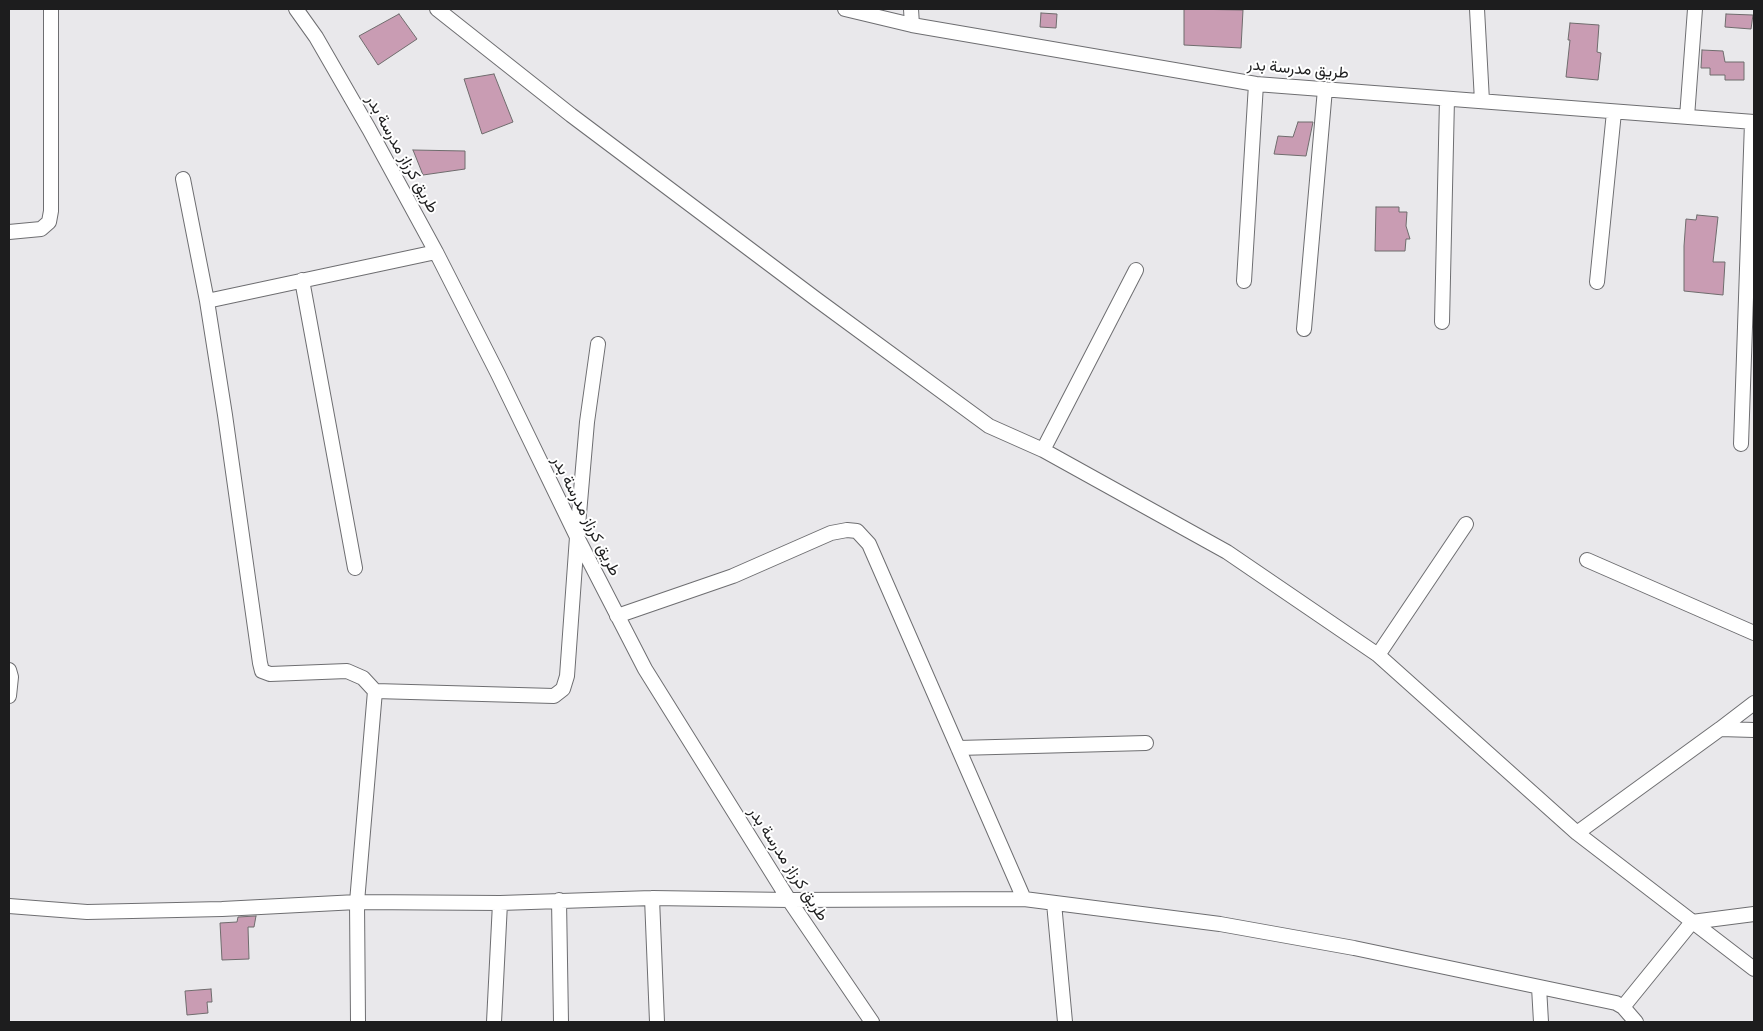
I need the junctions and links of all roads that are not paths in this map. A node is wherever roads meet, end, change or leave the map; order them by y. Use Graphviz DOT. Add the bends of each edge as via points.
graph roads {
  1 [pos="51,9"];
  2 [pos="296,9"];
  3 [pos="437,9"];
  4 [pos="845,9"];
  5 [pos="911,9"];
  6 [pos="1477,9"];
  7 [pos="1695,9"];
  8 [pos="912,25"];
  9 [pos="1256,84"];
  10 [pos="1325,89"];
  11 [pos="1448,99"];
  12 [pos="1482,101"];
  13 [pos="1614,112"];
  14 [pos="1687,117"];
  15 [pos="1753,122"];
  16 [pos="183,179"];
  17 [pos="9,232"];
  18 [pos="436,252"];
  19 [pos="1136,270"];
  20 [pos="302,280"];
  21 [pos="1244,281"];
  22 [pos="1597,282"];
  23 [pos="207,301"];
  24 [pos="1442,322"];
  25 [pos="1304,329"];
  26 [pos="598,344"];
  27 [pos="1740,444"];
  28 [pos="1043,450"];
  29 [pos="1466,524"];
  30 [pos="576,537"];
  31 [pos="1588,560"];
  32 [pos="355,568"];
  33 [pos="618,616"];
  34 [pos="1754,633"];
  35 [pos="1378,655"];
  36 [pos="9,670"];
  37 [pos="375,691"];
  38 [pos="9,696"];
  39 [pos="1754,703"];
  40 [pos="1720,729"];
  41 [pos="1754,730"];
  42 [pos="1146,743"];
  43 [pos="958,748"];
  44 [pos="1577,833"];
  45 [pos="652,898"];
  46 [pos="1024,899"];
  47 [pos="559,900"];
  48 [pos="789,900"];
  49 [pos="358,902"];
  50 [pos="500,903"];
  51 [pos="1054,903"];
  52 [pos="9,906"];
  53 [pos="1754,914"];
  54 [pos="1692,922"];
  55 [pos="1754,969"];
  56 [pos="1539,987"];
  57 [pos="1623,1007"];
  58 [pos="358,1022"];
  59 [pos="494,1022"];
  60 [pos="561,1022"];
  61 [pos="657,1022"];
  62 [pos="872,1022"];
  63 [pos="1065,1022"];
  64 [pos="1541,1022"];
  65 [pos="1636,1022"];
  1 -- 17 [label="street" via="49,222 41,229"];
  2 -- 18 [label="street, طريق كرزاز مدرسة بدر" via="350,96"];
  3 -- 28 [label="street" via="571,115 989,426"];
  4 -- 8 [label="street, طريق مدرسة بدر"];
  5 -- 8 [label="street"];
  6 -- 12 [label="street"];
  7 -- 14 [label="street"];
  8 -- 9 [label="street, طريق مدرسة بدر"];
  9 -- 10 [label="street, طريق مدرسة بدر"];
  9 -- 21 [label="street"];
  10 -- 11 [label="street, طريق مدرسة بدر"];
  10 -- 25 [label="street"];
  11 -- 12 [label="street, طريق مدرسة بدر"];
  11 -- 24 [label="street"];
  12 -- 13 [label="street, طريق مدرسة بدر"];
  13 -- 14 [label="street, طريق مدرسة بدر"];
  13 -- 22 [label="street"];
  14 -- 15 [label="street, طريق مدرسة بدر"];
  15 -- 27 [label="street"];
  16 -- 23 [label="street"];
  18 -- 20 [label="street"];
  18 -- 30 [label="street, طريق كرزاز مدرسة بدر"];
  19 -- 28 [label="street"];
  20 -- 23 [label="street"];
  20 -- 32 [label="street"];
  23 -- 37 [label="street" via="262,671 270,674 347,672 363,678"];
  26 -- 30 [label="street"];
  28 -- 35 [label="street" via="1227,552"];
  29 -- 35 [label="street"];
  30 -- 33 [label="street, طريق كرزاز مدرسة بدر"];
  30 -- 37 [label="street" via="567,676 563,689 554,696"];
  31 -- 34 [label="street"];
  33 -- 43 [label="street" via="733,576 831,533 857,531 869,544"];
  33 -- 48 [label="street, طريق كرزاز مدرسة بدر" via="645,669"];
  35 -- 44 [label="street"];
  36 -- 38 [label="street"];
  37 -- 49 [label="street"];
  39 -- 40 [label="street"];
  40 -- 41 [label="street"];
  40 -- 44 [label="street"];
  42 -- 43 [label="street"];
  43 -- 46 [label="street"];
  44 -- 54 [label="street"];
  45 -- 47 [label="street"];
  45 -- 48 [label="street"];
  45 -- 61 [label="street"];
  46 -- 48 [label="street"];
  46 -- 51 [label="street"];
  47 -- 50 [label="street"];
  47 -- 60 [label="street"];
  48 -- 62 [label="street, طريق كرزاز مدرسة بدر"];
  49 -- 50 [label="street"];
  49 -- 52 [label="street" via="222,910 87,912"];
  49 -- 58 [label="street"];
  50 -- 59 [label="street"];
  51 -- 56 [label="street" via="1220,924"];
  51 -- 63 [label="street"];
  53 -- 54 [label="street"];
  54 -- 55 [label="street"];
  54 -- 57 [label="street"];
  56 -- 57 [label="street"];
  56 -- 64 [label="street"];
  57 -- 65 [label="street"];
}
